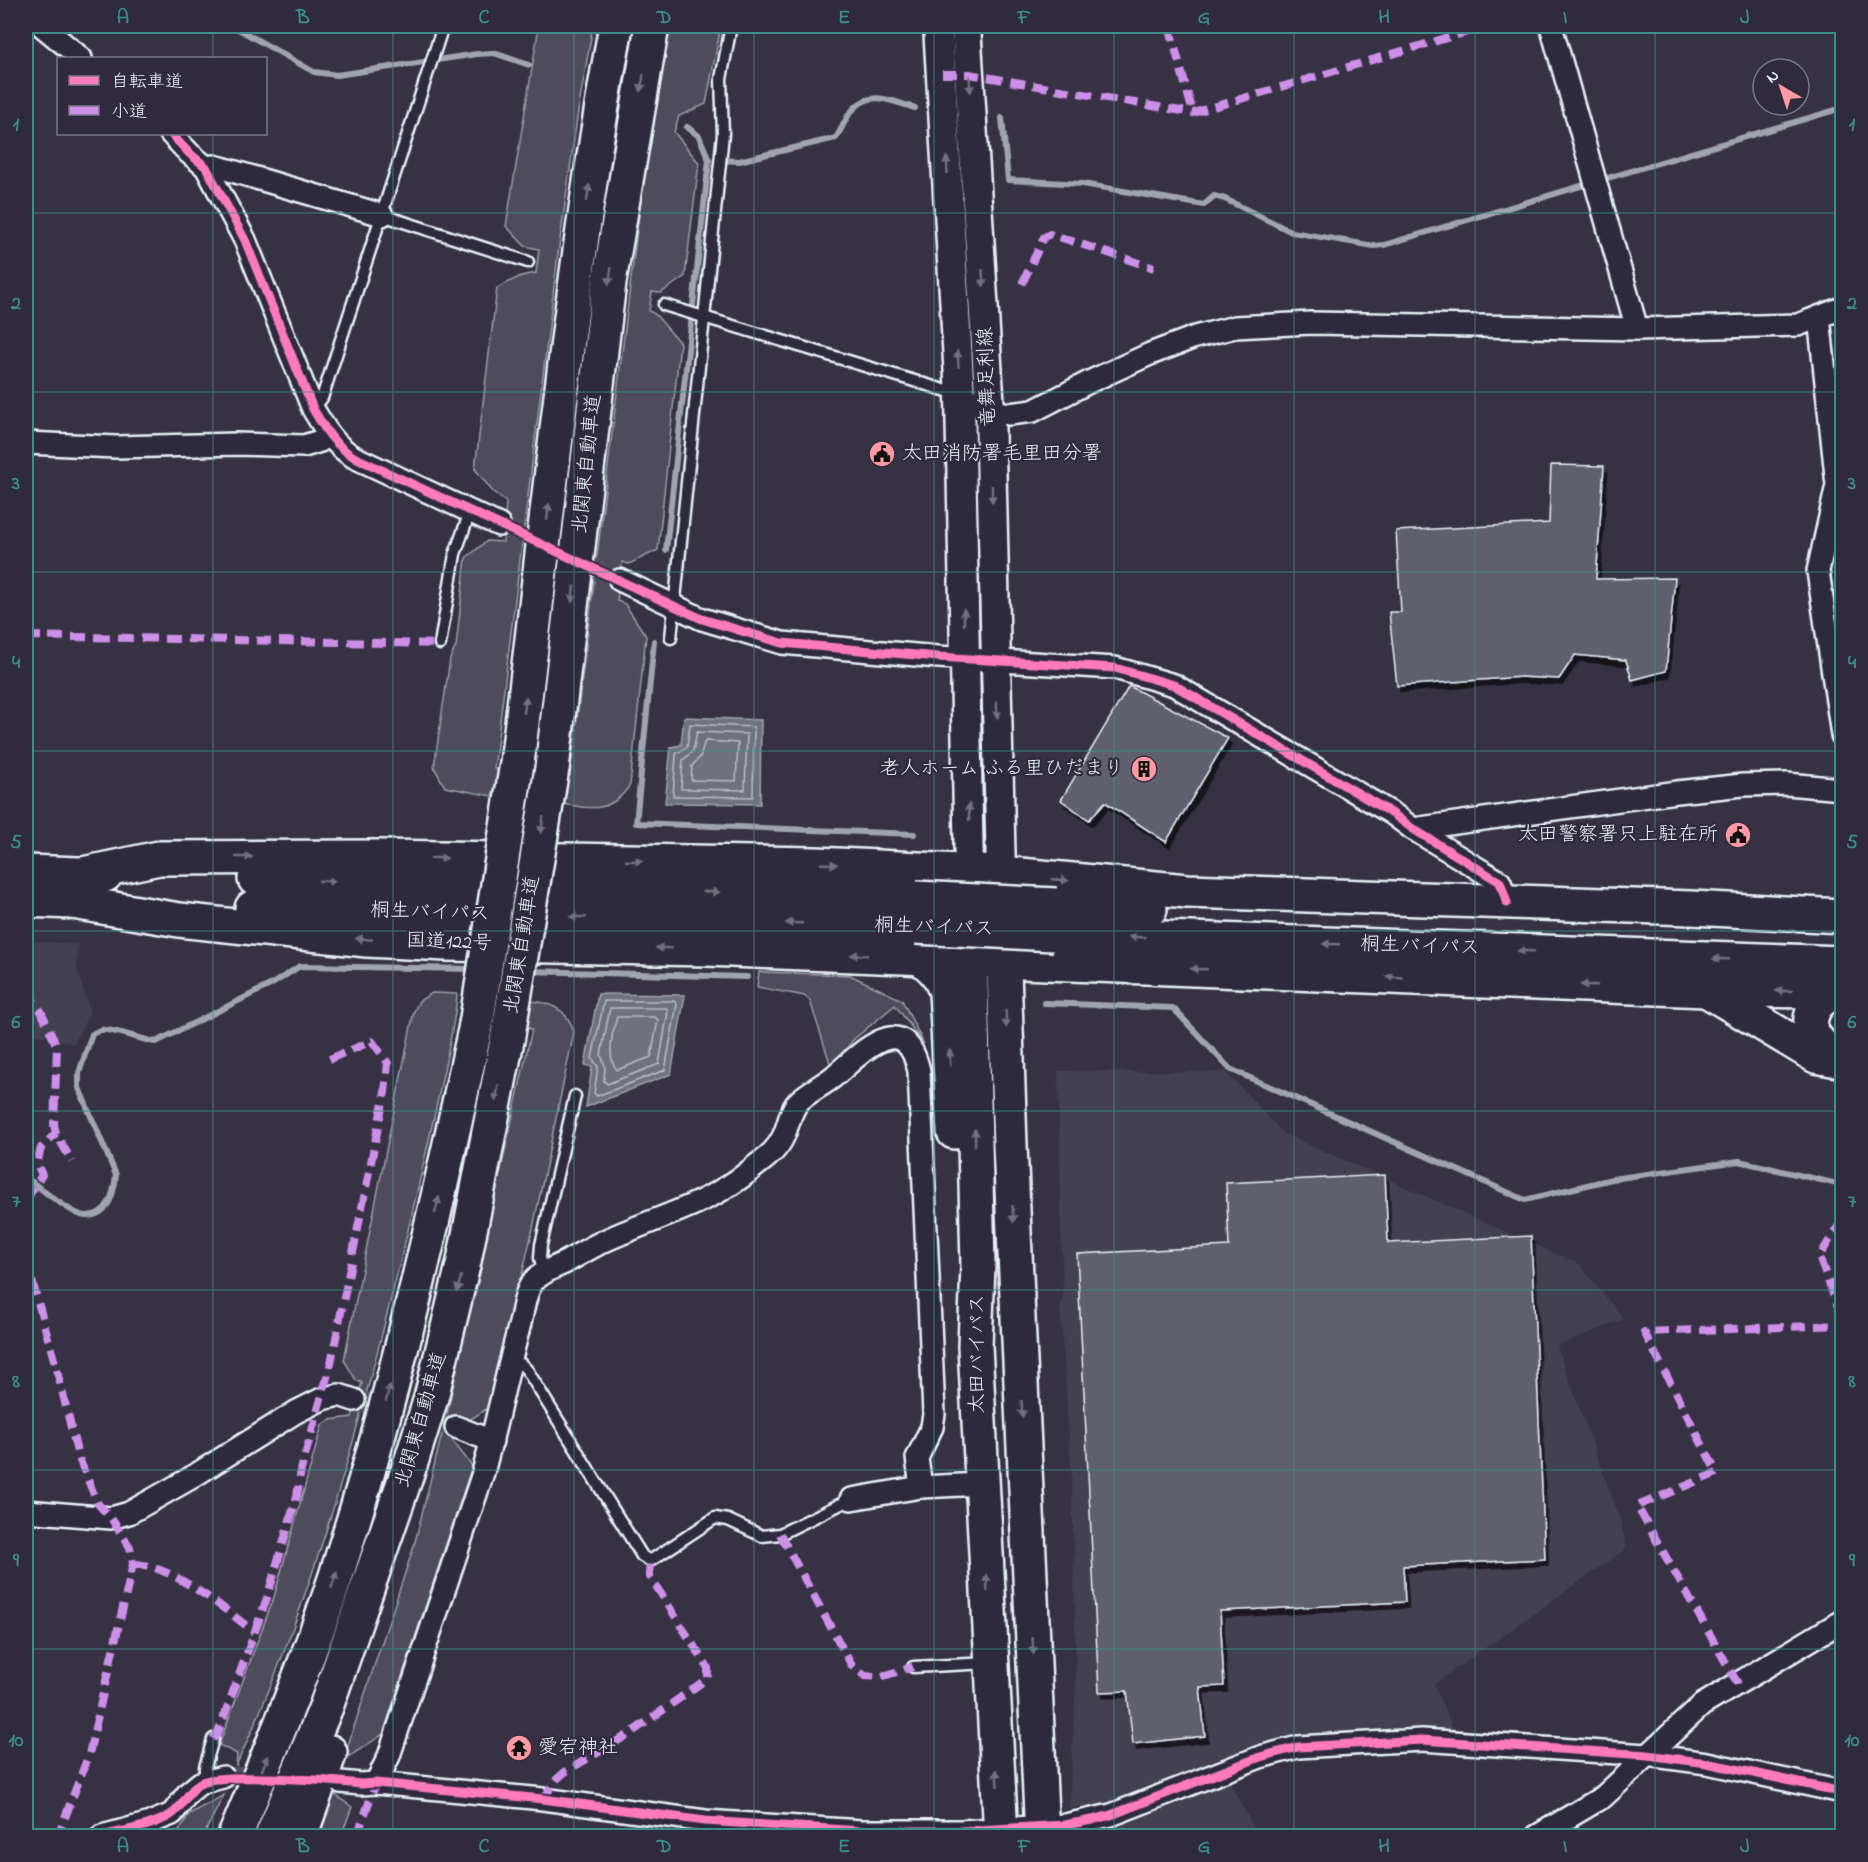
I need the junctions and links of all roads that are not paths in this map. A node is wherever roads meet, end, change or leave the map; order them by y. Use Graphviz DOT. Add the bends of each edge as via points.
graph roads {
  1 [pos="42,26"];
  2 [pos="443,26"];
  3 [pos="616,26"];
  4 [pos="652,26"];
  5 [pos="731,26"];
  6 [pos="939,26"];
  7 [pos="966,26"];
  8 [pos="1551,26"];
  9 [pos="80,57"];
  10 [pos="172,135"];
  11 [pos="207,167"];
  12 [pos="382,215"];
  13 [pos="528,262"];
  14 [pos="664,306"];
  15 [pos="1842,308"];
  16 [pos="1819,317"];
  17 [pos="704,318"];
  18 [pos="1637,328"];
  19 [pos="960,394"];
  20 [pos="313,409"];
  21 [pos="990,410"];
  22 [pos="328,435"];
  23 [pos="26,443"];
  24 [pos="470,512"];
  25 [pos="499,525"];
  26 [pos="620,580"];
  27 [pos="674,606"];
  28 [pos="671,638"];
  29 [pos="440,644"];
  30 [pos="965,658"];
  31 [pos="996,660"];
  32 [pos="1842,735"];
  33 [pos="1842,789"];
  34 [pos="1413,829"];
  35 [pos="969,871"];
  36 [pos="26,872"];
  37 [pos="1001,873"];
  38 [pos="78,888"];
  39 [pos="26,900"];
  40 [pos="1506,903"];
  41 [pos="1842,916"];
  42 [pos="1055,919"];
  43 [pos="916,927"];
  44 [pos="1842,935"];
  45 [pos="971,959"];
  46 [pos="1004,961"];
  47 [pos="1842,963"];
  48 [pos="1706,990"];
  49 [pos="1842,991"];
  50 [pos="575,1096"];
  51 [pos="544,1274"];
  52 [pos="975,1346"];
  53 [pos="510,1361"];
  54 [pos="354,1400"];
  55 [pos="456,1427"];
  56 [pos="492,1441"];
  57 [pos="412,1459"];
  58 [pos="981,1484"];
  59 [pos="921,1487"];
  60 [pos="851,1499"];
  61 [pos="26,1511"];
  62 [pos="1842,1621"];
  63 [pos="992,1663"];
  64 [pos="913,1667"];
  65 [pos="213,1739"];
  66 [pos="1647,1755"];
  67 [pos="214,1779"];
  68 [pos="340,1782"];
  69 [pos="376,1783"];
  70 [pos="1842,1792"];
  71 [pos="1041,1832"];
  72 [pos="926,1834"];
  73 [pos="1000,1834"];
  74 [pos="102,1836"];
  75 [pos="235,1836"];
  76 [pos="272,1836"];
  77 [pos="300,1836"];
  78 [pos="1537,1836"];
  1 -- 9 [label="street"];
  2 -- 12 [label="lane"];
  75 -- 3 [label="highway, 北関東自動車道, one-way, bridge" via="334,1580 370,1465 438,1199 476,1025 517,763 577,268"];
  4 -- 57 [label="highway, 北関東自動車道, one-way, bridge" via="609,282 552,768 508,1035 464,1261"];
  5 -- 17 [label="lane" via="721,79 723,134"];
  19 -- 6 [label="main road, 竜舞足利線, one-way"];
  7 -- 21 [label="main road, 竜舞足利線, one-way"];
  8 -- 18 [label="street"];
  10 -- 11 [label="street"];
  11 -- 12 [label="street" via="222,168"];
  11 -- 20 [label="street" via="245,240"];
  12 -- 13 [label="lane"];
  12 -- 20 [label="lane" via="322,398"];
  14 -- 17 [label="lane"];
  15 -- 16 [label="street"];
  16 -- 18 [label="street" via="1798,325"];
  16 -- 32 [label="street" via="1837,485 1818,571"];
  17 -- 19 [label="lane"];
  17 -- 27 [label="lane"];
  18 -- 21 [label="street" via="1311,323 1235,327 1150,354 1033,411 1009,414"];
  19 -- 21 [label="street"];
  30 -- 19 [label="main road, 竜舞足利線, one-way"];
  20 -- 22 [label="street"];
  21 -- 31 [label="main road, 竜舞足利線, one-way"];
  22 -- 23 [label="street" via="304,446 116,447"];
  22 -- 24 [label="street" via="354,457"];
  24 -- 25 [label="street"];
  24 -- 29 [label="lane" via="455,554"];
  26 -- 27 [label="street"];
  27 -- 28 [label="lane"];
  27 -- 30 [label="street" via="702,619 782,643"];
  30 -- 31 [label="street"];
  35 -- 30 [label="main road, 竜舞足利線, one-way"];
  31 -- 34 [label="street" via="1115,668 1174,685"];
  31 -- 37 [label="main road, 竜舞足利線, one-way"];
  33 -- 34 [label="street" via="1743,785"];
  34 -- 40 [label="street" via="1500,882"];
  35 -- 37 [label="highway"];
  38 -- 35 [label="highway, one-way" via="159,858 380,857 816,864"];
  35 -- 45 [label="highway, 太田バイパス"];
  36 -- 38 [label="highway, 桐生バイパス"];
  37 -- 40 [label="highway, one-way" via="1187,891"];
  37 -- 46 [label="highway, 太田バイパス"];
  38 -- 39 [label="highway, 桐生バイパス"];
  38 -- 43 [label="highway, 桐生バイパス"];
  43 -- 38 [label="highway, 国道122号, one-way" via="707,948 367,940 179,920"];
  40 -- 41 [label="highway"];
  42 -- 43 [label="highway, 桐生バイパス, bridge"];
  42 -- 44 [label="highway, 桐生バイパス"];
  47 -- 42 [label="highway, 桐生バイパス, one-way"];
  43 -- 45 [label="highway, 国道122号"];
  52 -- 43 [label="highway, one-way" via="960,1268 946,992 929,963"];
  45 -- 46 [label="highway, 国道122号"];
  52 -- 45 [label="highway, 太田バイパス, one-way" via="978,1265"];
  48 -- 46 [label="highway, 国道122号, one-way"];
  46 -- 71 [label="highway, 太田バイパス, one-way"];
  49 -- 48 [label="highway, 国道122号, one-way"];
  48 -- 49 [label="highway" via="1816,1056 1838,1060 1815,1038 1810,1026 1818,1004"];
  50 -- 51 [label="lane" via="541,1245"];
  51 -- 53 [label="street" via="531,1284"];
  51 -- 59 [label="street" via="603,1242 726,1188 777,1148 799,1100 879,1040 896,1039 904,1043 916,1057 919,1071 934,1414 917,1458"];
  52 -- 58 [label="highway, 太田バイパス"];
  53 -- 56 [label="street"];
  53 -- 60 [label="lane" via="527,1370 642,1556 650,1562 715,1518 762,1536 780,1534"];
  54 -- 61 [label="street" via="339,1395 296,1412 129,1513 111,1518"];
  55 -- 56 [label="street"];
  56 -- 69 [label="street" via="428,1643"];
  57 -- 76 [label="highway, 北関東自動車道" via="326,1707"];
  57 -- 77 [label="highway" via="376,1621"];
  58 -- 59 [label="street"];
  63 -- 58 [label="highway, 太田バイパス, one-way"];
  59 -- 60 [label="street"];
  62 -- 66 [label="street" via="1701,1705"];
  63 -- 64 [label="lane"];
  73 -- 63 [label="highway, 太田バイパス, one-way"];
  65 -- 67 [label="lane" via="205,1767"];
  66 -- 70 [label="street" via="1707,1763"];
  66 -- 71 [label="street" via="1422,1740 1298,1748 1260,1757 1111,1815"];
  66 -- 78 [label="street" via="1603,1797"];
  67 -- 74 [label="street" via="189,1793 172,1814"];
  68 -- 69 [label="street"];
  69 -- 72 [label="street" via="543,1798 704,1825"];
  71 -- 73 [label="street"];
  72 -- 73 [label="street"];
}
